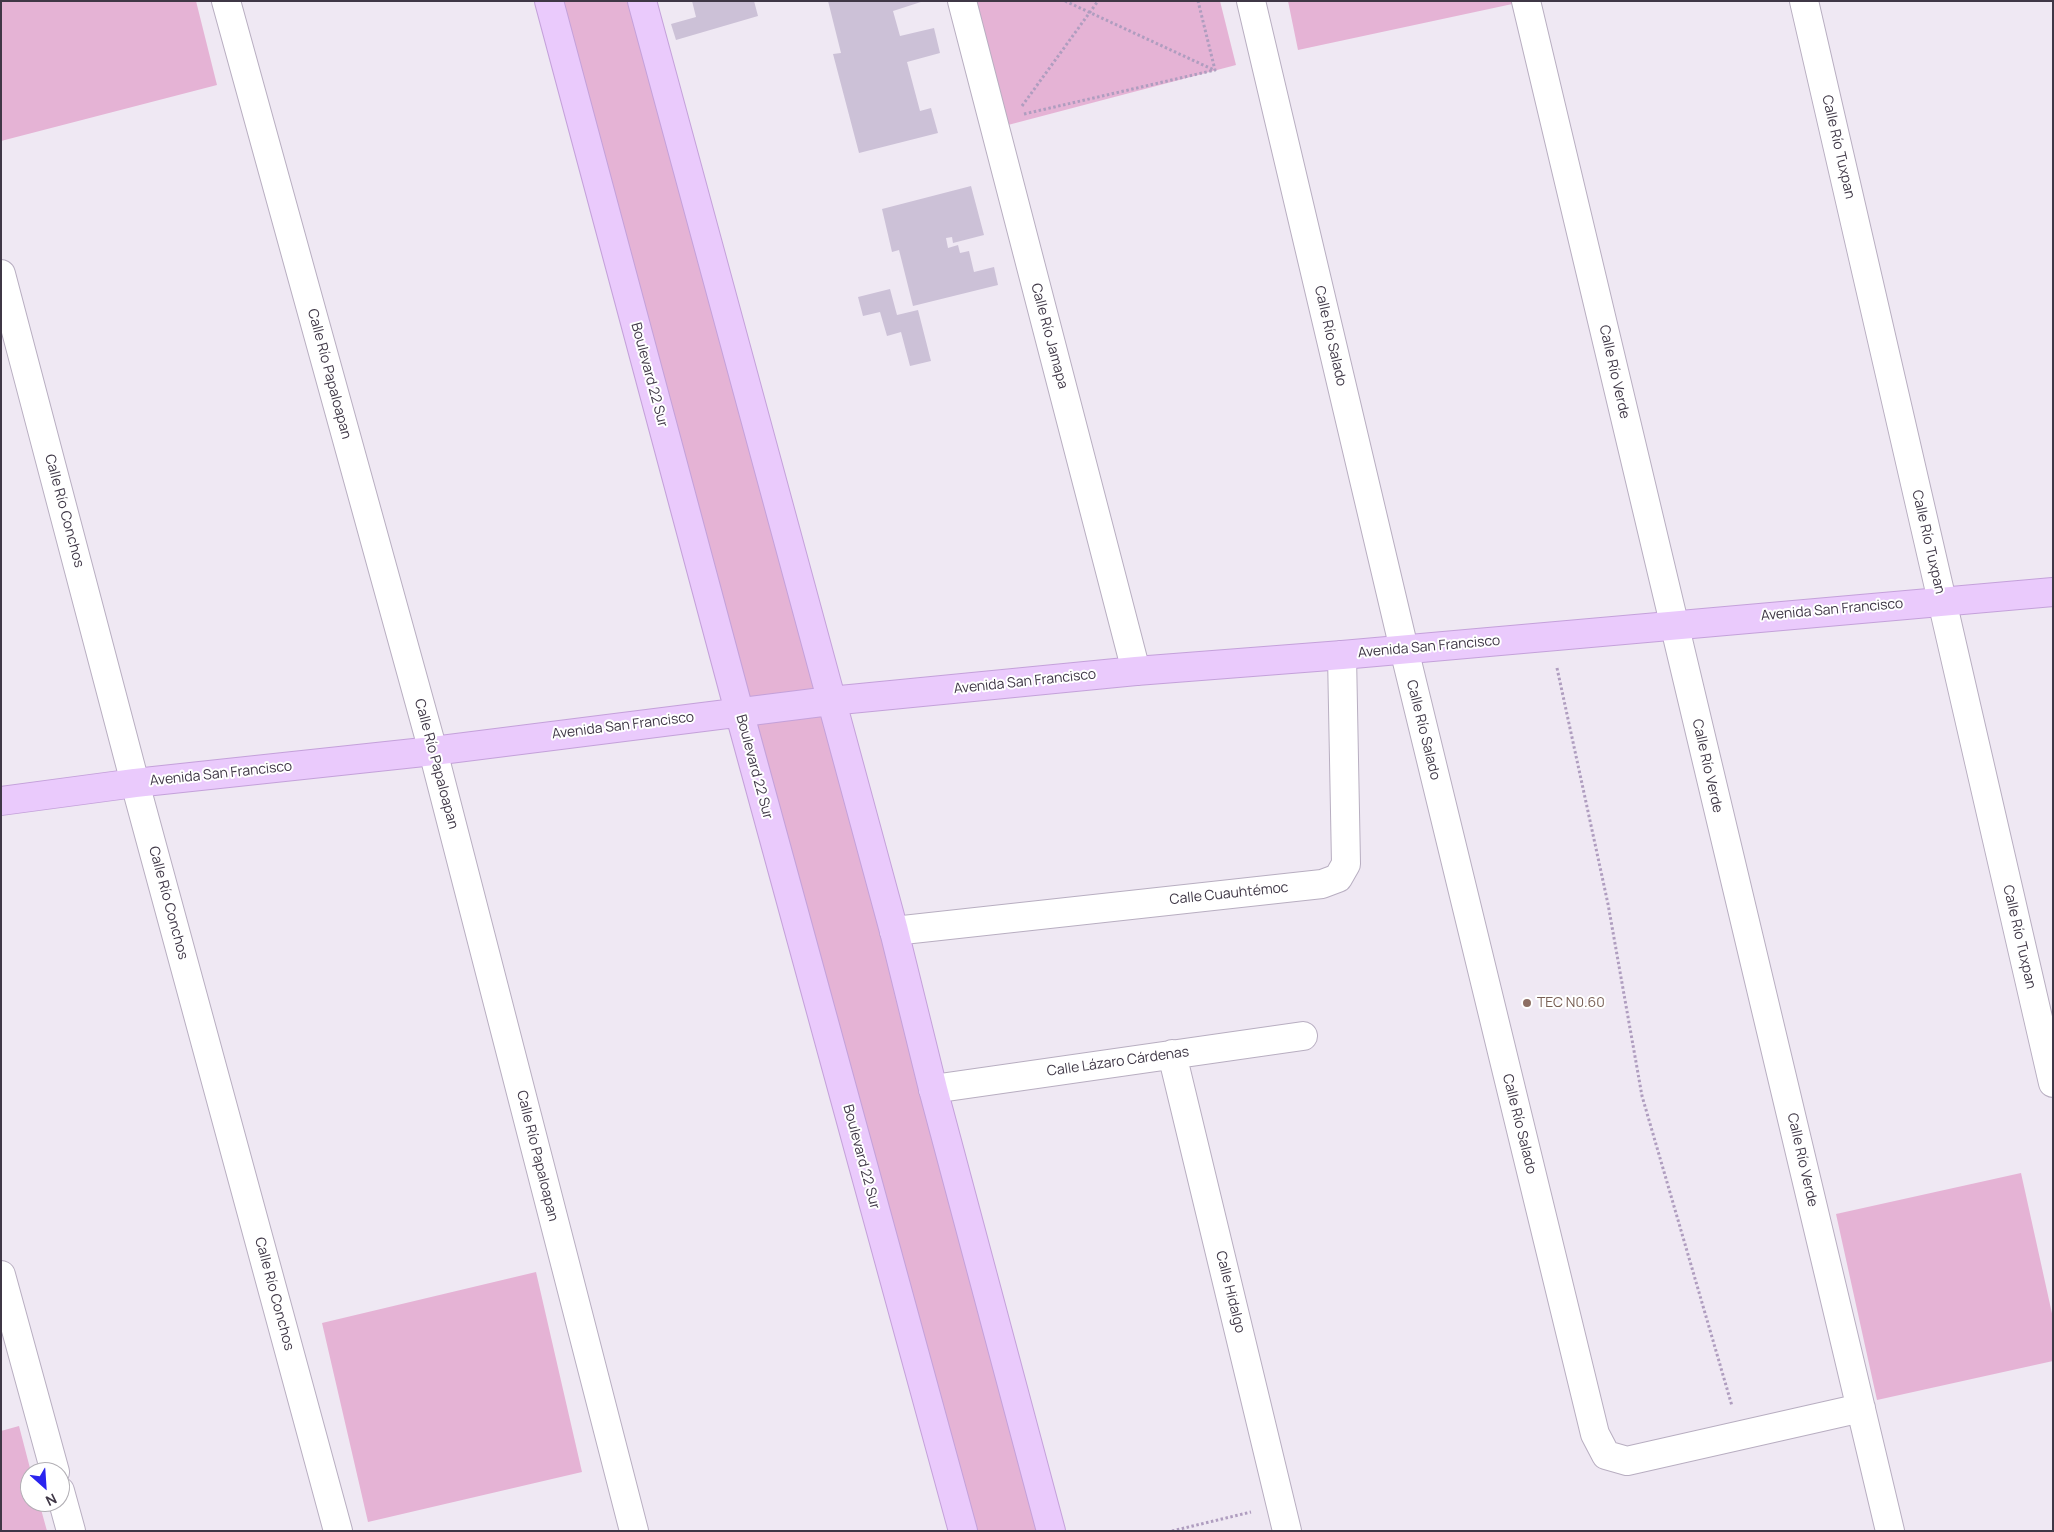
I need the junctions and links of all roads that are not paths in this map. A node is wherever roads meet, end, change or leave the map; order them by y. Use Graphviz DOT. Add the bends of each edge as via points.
graph roads {
  1 [pos="226,1"];
  2 [pos="549,1"];
  3 [pos="642,1"];
  4 [pos="962,1"];
  5 [pos="1251,1"];
  6 [pos="1526,1"];
  7 [pos="1804,1"];
  8 [pos="1,274"];
  9 [pos="2053,592"];
  10 [pos="1941,600"];
  11 [pos="1674,624"];
  12 [pos="1404,648"];
  13 [pos="1342,655"];
  14 [pos="1136,671"];
  15 [pos="830,701"];
  16 [pos="739,711"];
  17 [pos="433,752"];
  18 [pos="135,784"];
  19 [pos="1,801"];
  20 [pos="894,931"];
  21 [pos="1303,1036"];
  22 [pos="1172,1054"];
  23 [pos="2053,1083"];
  24 [pos="933,1089"];
  25 [pos="1,1275"];
  26 [pos="1861,1408"];
  27 [pos="52,1462"];
  28 [pos="66,1512"];
  29 [pos="71,1531"];
  30 [pos="338,1531"];
  31 [pos="634,1531"];
  32 [pos="963,1531"];
  33 [pos="1051,1531"];
  34 [pos="1287,1531"];
  35 [pos="1890,1531"];
  1 -- 17 [label="street, Calle Río Papaloapan"];
  2 -- 16 [label="street, Boulevard 22 Sur"];
  3 -- 15 [label="street"];
  4 -- 14 [label="street, Calle Río Jamapa"];
  5 -- 12 [label="street, Calle Río Salado"];
  6 -- 11 [label="street, Calle Río Verde"];
  7 -- 10 [label="street, Calle Río Tuxpan"];
  8 -- 18 [label="street, Calle Río Conchos"];
  9 -- 10 [label="street, Avenida San Francisco"];
  10 -- 11 [label="street, Avenida San Francisco"];
  10 -- 23 [label="street, Calle Río Tuxpan"];
  11 -- 12 [label="street, Avenida San Francisco"];
  11 -- 26 [label="street, Calle Río Verde"];
  12 -- 13 [label="street, Avenida San Francisco"];
  12 -- 26 [label="street, Calle Río Salado" via="1594,1434 1606,1455 1627,1461"];
  13 -- 14 [label="street, Avenida San Francisco"];
  13 -- 20 [label="street, Calle Cuauhtémoc" via="1346,864 1338,878 1322,884"];
  14 -- 15 [label="street, Avenida San Francisco"];
  15 -- 16 [label="street, Avenida San Francisco"];
  15 -- 20 [label="street"];
  16 -- 17 [label="street, Avenida San Francisco"];
  16 -- 32 [label="street, Boulevard 22 Sur"];
  17 -- 18 [label="street, Avenida San Francisco"];
  17 -- 31 [label="street, Calle Río Papaloapan"];
  18 -- 19 [label="street, Avenida San Francisco"];
  18 -- 30 [label="street, Calle Río Conchos"];
  20 -- 24 [label="street"];
  21 -- 22 [label="street, Calle Lázaro Cárdenas"];
  22 -- 24 [label="street, Calle Lázaro Cárdenas"];
  22 -- 34 [label="street, Calle Hidalgo"];
  24 -- 33 [label="street"];
  25 -- 27 [label="street"];
  26 -- 35 [label="street, Calle Río Verde"];
  28 -- 29 [label="street"];
}
